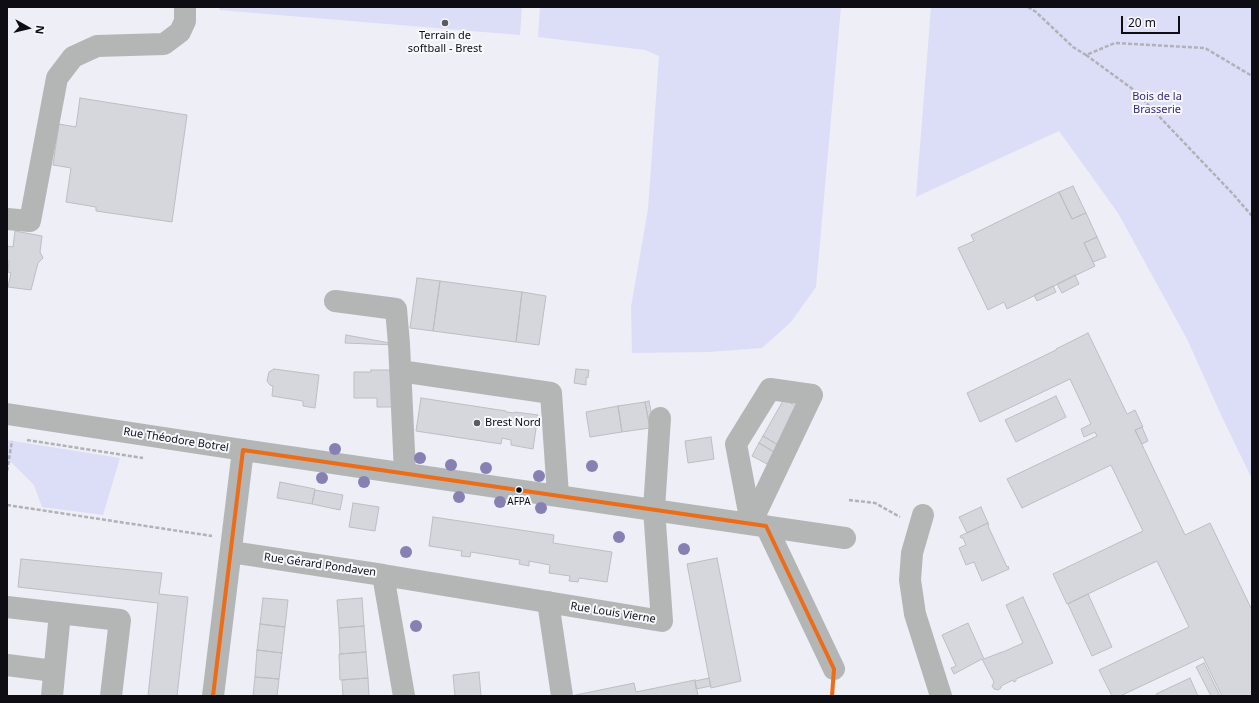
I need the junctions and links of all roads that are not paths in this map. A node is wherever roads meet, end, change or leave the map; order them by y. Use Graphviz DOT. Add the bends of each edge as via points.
graph roads {
  1 [pos="185,7"];
  2 [pos="7,219"];
  3 [pos="335,301"];
  4 [pos="400,371"];
  5 [pos="7,414"];
  6 [pos="660,418"];
  7 [pos="243,450"];
  8 [pos="405,473"];
  9 [pos="558,495"];
  10 [pos="654,509"];
  11 [pos="923,515"];
  12 [pos="758,525"];
  13 [pos="845,538"];
  14 [pos="231,545"];
  15 [pos="383,575"];
  16 [pos="548,602"];
  17 [pos="7,607"];
  18 [pos="60,613"];
  19 [pos="7,665"];
  20 [pos="834,669"];
  21 [pos="54,671"];
  22 [pos="52,696"];
  23 [pos="111,696"];
  24 [pos="213,696"];
  25 [pos="404,696"];
  26 [pos="562,696"];
  27 [pos="941,696"];
  1 -- 2 [label="street" via="185,21 180,32 164,44 96,46 73,56 57,78 30,222"];
  3 -- 4 [label="street" via="396,309"];
  4 -- 8 [label="street"];
  4 -- 9 [label="street" via="551,393"];
  5 -- 7 [label="street, Rue Théodore Botrel"];
  6 -- 10 [label="street"];
  7 -- 8 [label="street, Rue Théodore Botrel"];
  7 -- 14 [label="street"];
  8 -- 9 [label="street, Rue Théodore Botrel"];
  9 -- 10 [label="street, Rue Théodore Botrel"];
  10 -- 12 [label="street, Rue Théodore Botrel"];
  10 -- 16 [label="street, Rue Louis Vierne" via="662,621"];
  11 -- 27 [label="street" via="912,553 910,580 915,614"];
  12 -- 12 [label="street" via="736,444 770,389 812,395"];
  12 -- 13 [label="street, Rue Théodore Botrel"];
  12 -- 20 [label="street"];
  14 -- 15 [label="street, Rue Gérard Pondaven"];
  14 -- 24 [label="street"];
  15 -- 16 [label="street, Rue Louis Vierne"];
  15 -- 25 [label="street, Rue Gérard Pondaven"];
  16 -- 26 [label="street"];
  17 -- 18 [label="street"];
  18 -- 21 [label="street"];
  18 -- 23 [label="street" via="120,620"];
  19 -- 21 [label="street"];
  21 -- 22 [label="street"];
}
